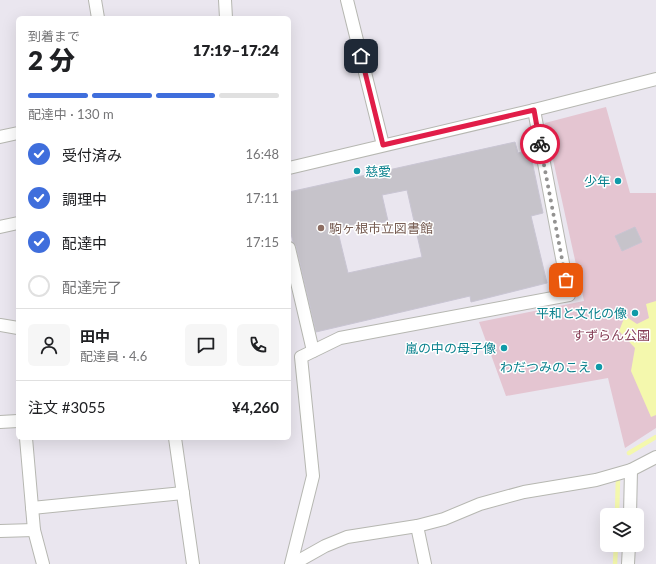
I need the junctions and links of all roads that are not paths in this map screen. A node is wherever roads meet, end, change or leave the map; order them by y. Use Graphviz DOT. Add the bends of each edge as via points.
graph roads {
  1 [pos="95,0"];
  2 [pos="225,0"];
  3 [pos="347,0"];
  4 [pos="98,16"];
  5 [pos="226,16"];
  6 [pos="656,79"];
  7 [pos="534,110"];
  8 [pos="16,133"];
  9 [pos="0,137"];
  10 [pos="383,145"];
  11 [pos="291,168"];
  12 [pos="16,223"];
  13 [pos="0,227"];
  14 [pos="291,257"];
  15 [pos="0,325"];
  16 [pos="16,328"];
  17 [pos="312,351"];
  18 [pos="16,421"];
  19 [pos="0,422"];
  20 [pos="26,440"];
  21 [pos="175,440"];
  22 [pos="656,457"];
  23 [pos="631,470"];
  24 [pos="183,493"];
  25 [pos="32,508"];
  26 [pos="630,508"];
  27 [pos="417,526"];
  28 [pos="34,530"];
  29 [pos="0,531"];
  30 [pos="628,552"];
  31 [pos="43,564"];
  32 [pos="193,564"];
  33 [pos="292,564"];
  34 [pos="425,564"];
  35 [pos="628,564"];
  1 -- 4 [label="street"];
  2 -- 5 [label="street"];
  3 -- 10 [label="street"];
  6 -- 7 [label="street"];
  7 -- 10 [label="street"];
  7 -- 17 [label="street" via="569,295 340,338"];
  8 -- 9 [label="street"];
  10 -- 11 [label="street"];
  12 -- 13 [label="street"];
  14 -- 17 [label="street"];
  15 -- 16 [label="street"];
  17 -- 33 [label="street" via="300,357 314,476"];
  18 -- 19 [label="street"];
  20 -- 25 [label="street"];
  21 -- 24 [label="street"];
  22 -- 23 [label="street"];
  23 -- 26 [label="street"];
  23 -- 27 [label="street" via="596,480 524,492"];
  24 -- 25 [label="street"];
  24 -- 32 [label="street"];
  25 -- 28 [label="street"];
  27 -- 33 [label="street" via="347,537"];
  27 -- 34 [label="street"];
  28 -- 29 [label="street"];
  28 -- 31 [label="street"];
  30 -- 35 [label="street"];
}
